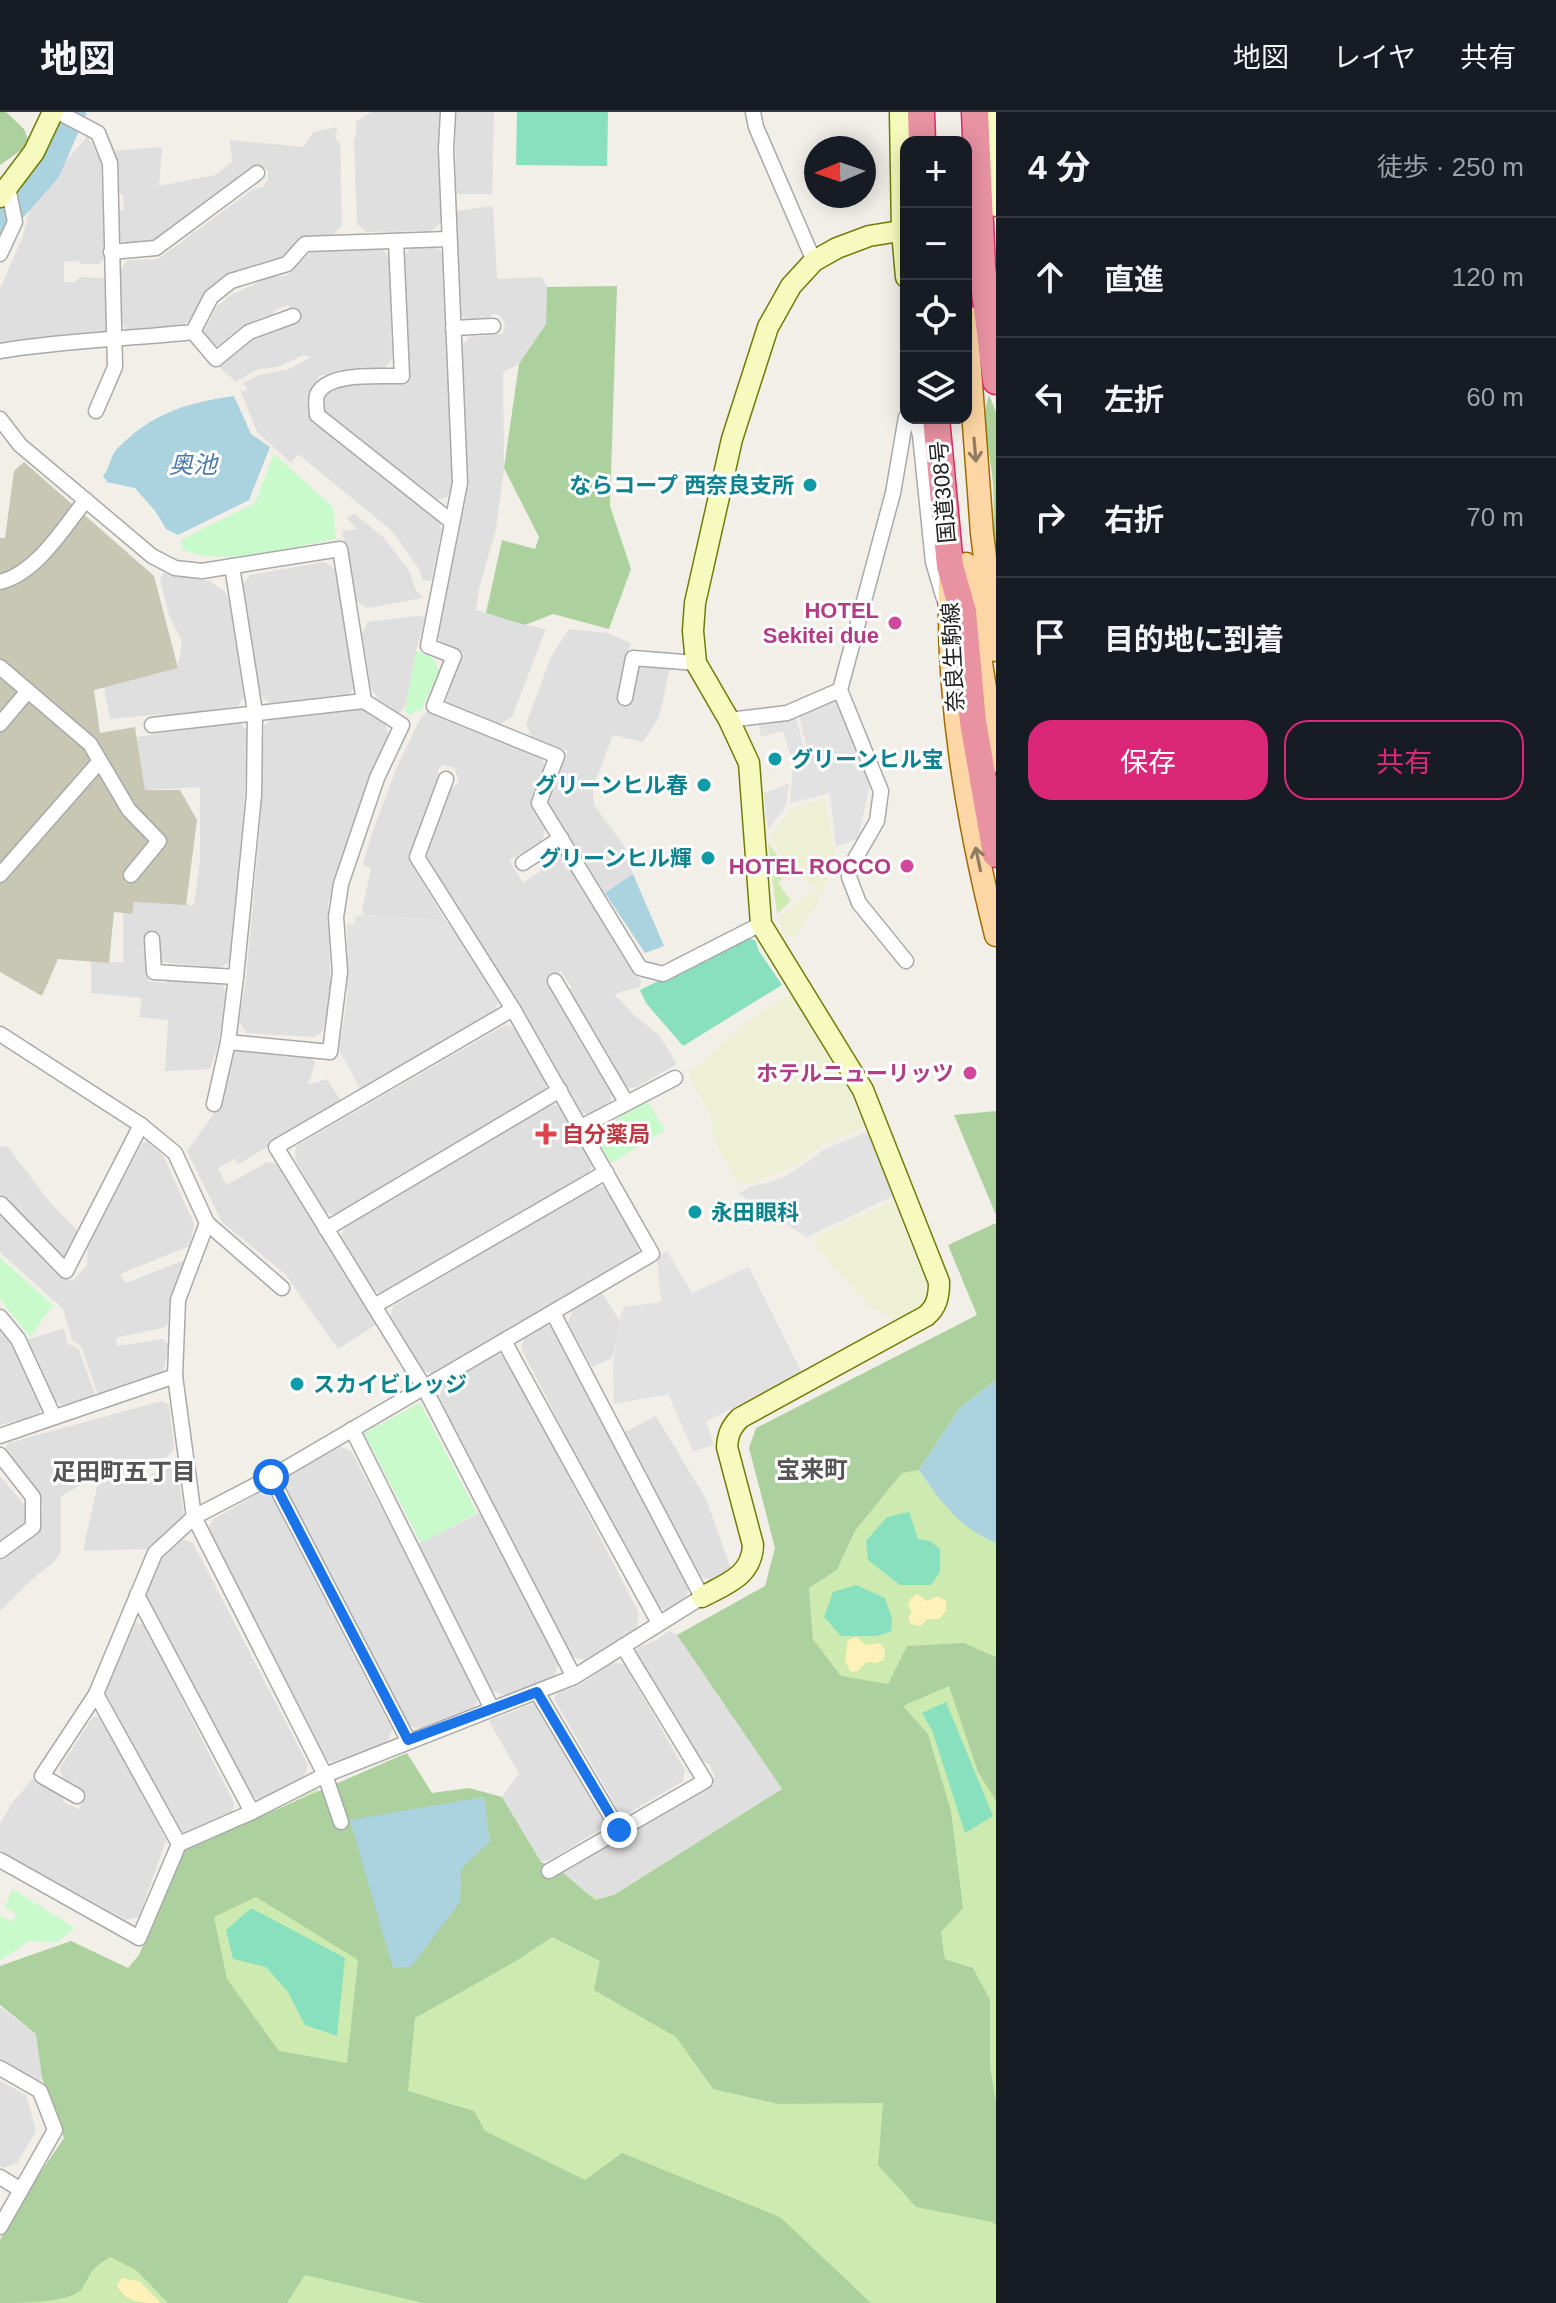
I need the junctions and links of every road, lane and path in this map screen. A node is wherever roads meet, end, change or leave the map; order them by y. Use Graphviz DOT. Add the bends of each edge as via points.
graph roads {
  1 [pos="55,112"];
  2 [pos="448,112"];
  3 [pos="753,112"];
  4 [pos="900,112"];
  5 [pos="921,112"];
  6 [pos="936,112"];
  7 [pos="963,112"];
  8 [pos="975,112"];
  9 [pos="992,112"];
  10 [pos="922,136"];
  11 [pos="936,136"];
  12 [pos="961,136"];
  13 [pos="257,173"];
  14 [pos="6,194"];
  15 [pos="903,208"];
  16 [pos="993,215"];
  17 [pos="900,231"];
  18 [pos="448,239"];
  19 [pos="396,241"];
  20 [pos="111,252"];
  21 [pos="0,254"];
  22 [pos="814,261"];
  23 [pos="293,316"];
  24 [pos="493,326"];
  25 [pos="453,328"];
  26 [pos="193,332"];
  27 [pos="114,340"];
  28 [pos="0,351"];
  29 [pos="969,352"];
  30 [pos="996,381"];
  31 [pos="96,411"];
  32 [pos="0,419"];
  33 [pos="905,424"];
  34 [pos="917,424"];
  35 [pos="937,424"];
  36 [pos="950,424"];
  37 [pos="86,500"];
  38 [pos="452,522"];
  39 [pos="958,565"];
  40 [pos="232,566"];
  41 [pos="0,582"];
  42 [pos="956,614"];
  43 [pos="996,650"];
  44 [pos="696,663"];
  45 [pos="0,667"];
  46 [pos="840,690"];
  47 [pos="28,691"];
  48 [pos="625,698"];
  49 [pos="364,701"];
  50 [pos="255,712"];
  51 [pos="729,720"];
  52 [pos="0,724"];
  53 [pos="152,725"];
  54 [pos="100,761"];
  55 [pos="996,761"];
  56 [pos="446,779"];
  57 [pos="561,838"];
  58 [pos="996,854"];
  59 [pos="523,863"];
  60 [pos="0,875"];
  61 [pos="131,875"];
  62 [pos="761,924"];
  63 [pos="996,935"];
  64 [pos="152,939"];
  65 [pos="906,961"];
  66 [pos="236,977"];
  67 [pos="555,981"];
  68 [pos="513,1009"];
  69 [pos="0,1034"];
  70 [pos="228,1042"];
  71 [pos="675,1078"];
  72 [pos="560,1090"];
  73 [pos="626,1102"];
  74 [pos="214,1104"];
  75 [pos="141,1125"];
  76 [pos="581,1127"];
  77 [pos="606,1172"];
  78 [pos="1,1204"];
  79 [pos="207,1223"];
  80 [pos="326,1229"];
  81 [pos="282,1288"];
  82 [pos="374,1306"];
  83 [pos="553,1313"];
  84 [pos="0,1317"];
  85 [pos="504,1341"];
  86 [pos="175,1376"];
  87 [pos="424,1387"];
  88 [pos="54,1417"];
  89 [pos="352,1429"];
  90 [pos="0,1436"];
  91 [pos="0,1455"];
  92 [pos="271,1477"];
  93 [pos="194,1517"];
  94 [pos="0,1551"];
  95 [pos="137,1595"];
  96 [pos="702,1597"];
  97 [pos="659,1623"];
  98 [pos="623,1646"];
  99 [pos="574,1677"];
  100 [pos="537,1692"];
  101 [pos="96,1694"];
  102 [pos="492,1709"];
  103 [pos="408,1740"];
  104 [pos="325,1775"];
  105 [pos="77,1796"];
  106 [pos="252,1812"];
  107 [pos="341,1822"];
  108 [pos="619,1830"];
  109 [pos="179,1844"];
  110 [pos="0,1860"];
  111 [pos="549,1871"];
  112 [pos="0,2068"];
  113 [pos="0,2177"];
  114 [pos="21,2190"];
  115 [pos="0,2227"];
  1 -- 14 [label="street"];
  1 -- 20 [label="street" via="98,133 110,163"];
  2 -- 18 [label="street"];
  3 -- 22 [label="street"];
  4 -- 15 [label="street"];
  5 -- 10 [label="highway"];
  6 -- 11 [label="highway"];
  7 -- 12 [label="highway"];
  8 -- 30 [label="highway" via="982,267"];
  9 -- 16 [label="street"];
  13 -- 20 [label="street" via="156,248"];
  14 -- 21 [label="street" via="15,222"];
  17 -- 22 [label="street" via="869,236"];
  18 -- 19 [label="street"];
  18 -- 25 [label="street"];
  19 -- 26 [label="street" via="305,244 287,264 231,281 211,297"];
  19 -- 38 [label="street" via="402,376 344,378 326,384 316,396 317,415"];
  20 -- 27 [label="street"];
  22 -- 44 [label="street" via="791,286 768,327 732,439 695,603"];
  23 -- 26 [label="street" via="249,332 216,359"];
  24 -- 25 [label="street"];
  25 -- 38 [label="street" via="460,483"];
  26 -- 27 [label="street"];
  27 -- 28 [label="street"];
  27 -- 31 [label="street" via="115,367"];
  29 -- 43 [label="main road, 奈良生駒線, one-way"];
  32 -- 37 [label="street" via="20,445"];
  33 -- 46 [label="street" via="893,493"];
  34 -- 42 [label="street" via="933,562"];
  35 -- 39 [label="highway, 国道308号"];
  36 -- 39 [label="highway, 国道308号"];
  37 -- 40 [label="street" via="152,556 175,568"];
  37 -- 41 [label="street" via="35,561 20,575"];
  38 -- 57 [label="street" via="428,646 454,656 434,706 557,756 539,803"];
  39 -- 42 [label="highway"];
  39 -- 55 [label="main road, 奈良生駒線"];
  40 -- 49 [label="street" via="340,549"];
  40 -- 50 [label="street"];
  42 -- 58 [label="highway"];
  63 -- 42 [label="main road, 奈良生駒線, one-way" via="960,762"];
  44 -- 48 [label="street" via="633,658"];
  44 -- 51 [label="street"];
  45 -- 47 [label="street"];
  46 -- 51 [label="street" via="787,713"];
  46 -- 65 [label="street" via="881,791 877,821 849,877 859,903"];
  47 -- 52 [label="street"];
  47 -- 54 [label="street" via="90,744"];
  49 -- 50 [label="street"];
  49 -- 70 [label="street" via="402,725 377,778 341,884 336,917 340,972 330,1052"];
  50 -- 53 [label="street"];
  50 -- 66 [label="street" via="254,795"];
  51 -- 62 [label="street" via="749,763"];
  54 -- 60 [label="street"];
  54 -- 61 [label="street" via="129,810 159,841"];
  56 -- 68 [label="street" via="417,857"];
  57 -- 59 [label="street"];
  57 -- 62 [label="street" via="640,968 663,974"];
  62 -- 96 [label="street" via="863,1090 939,1292 926,1316 732,1426 727,1447 753,1556 742,1575"];
  64 -- 66 [label="street" via="154,972"];
  66 -- 70 [label="street"];
  67 -- 73 [label="street"];
  68 -- 72 [label="street"];
  68 -- 80 [label="street" via="276,1147"];
  69 -- 75 [label="street"];
  70 -- 74 [label="street"];
  71 -- 73 [label="street"];
  72 -- 76 [label="street"];
  72 -- 80 [label="street"];
  73 -- 76 [label="street"];
  75 -- 78 [label="street" via="66,1271"];
  75 -- 79 [label="street" via="175,1153"];
  76 -- 77 [label="street"];
  77 -- 82 [label="street"];
  77 -- 83 [label="street" via="652,1254"];
  79 -- 81 [label="street"];
  79 -- 86 [label="street" via="178,1300"];
  80 -- 82 [label="street"];
  82 -- 87 [label="street"];
  83 -- 85 [label="street"];
  83 -- 96 [label="street"];
  84 -- 88 [label="street" via="18,1339"];
  85 -- 87 [label="street"];
  85 -- 97 [label="street"];
  86 -- 88 [label="street"];
  86 -- 93 [label="street"];
  87 -- 89 [label="street"];
  87 -- 99 [label="street"];
  88 -- 90 [label="street"];
  89 -- 92 [label="street"];
  89 -- 102 [label="street"];
  91 -- 94 [label="street" via="33,1497 33,1527"];
  92 -- 93 [label="street"];
  92 -- 103 [label="street"];
  93 -- 95 [label="street" via="155,1553"];
  93 -- 104 [label="street"];
  95 -- 101 [label="street"];
  95 -- 106 [label="street"];
  96 -- 97 [label="street"];
  97 -- 98 [label="street"];
  98 -- 99 [label="street"];
  98 -- 108 [label="street" via="705,1781"];
  99 -- 100 [label="street"];
  100 -- 102 [label="street"];
  100 -- 108 [label="street"];
  101 -- 105 [label="street" via="42,1776"];
  101 -- 109 [label="street"];
  102 -- 103 [label="street"];
  103 -- 104 [label="street"];
  104 -- 106 [label="street"];
  104 -- 107 [label="street"];
  106 -- 109 [label="street"];
  108 -- 111 [label="street"];
  109 -- 110 [label="street" via="139,1938"];
  112 -- 114 [label="street" via="40,2091 55,2130"];
  113 -- 114 [label="street"];
  114 -- 115 [label="street"];
}
